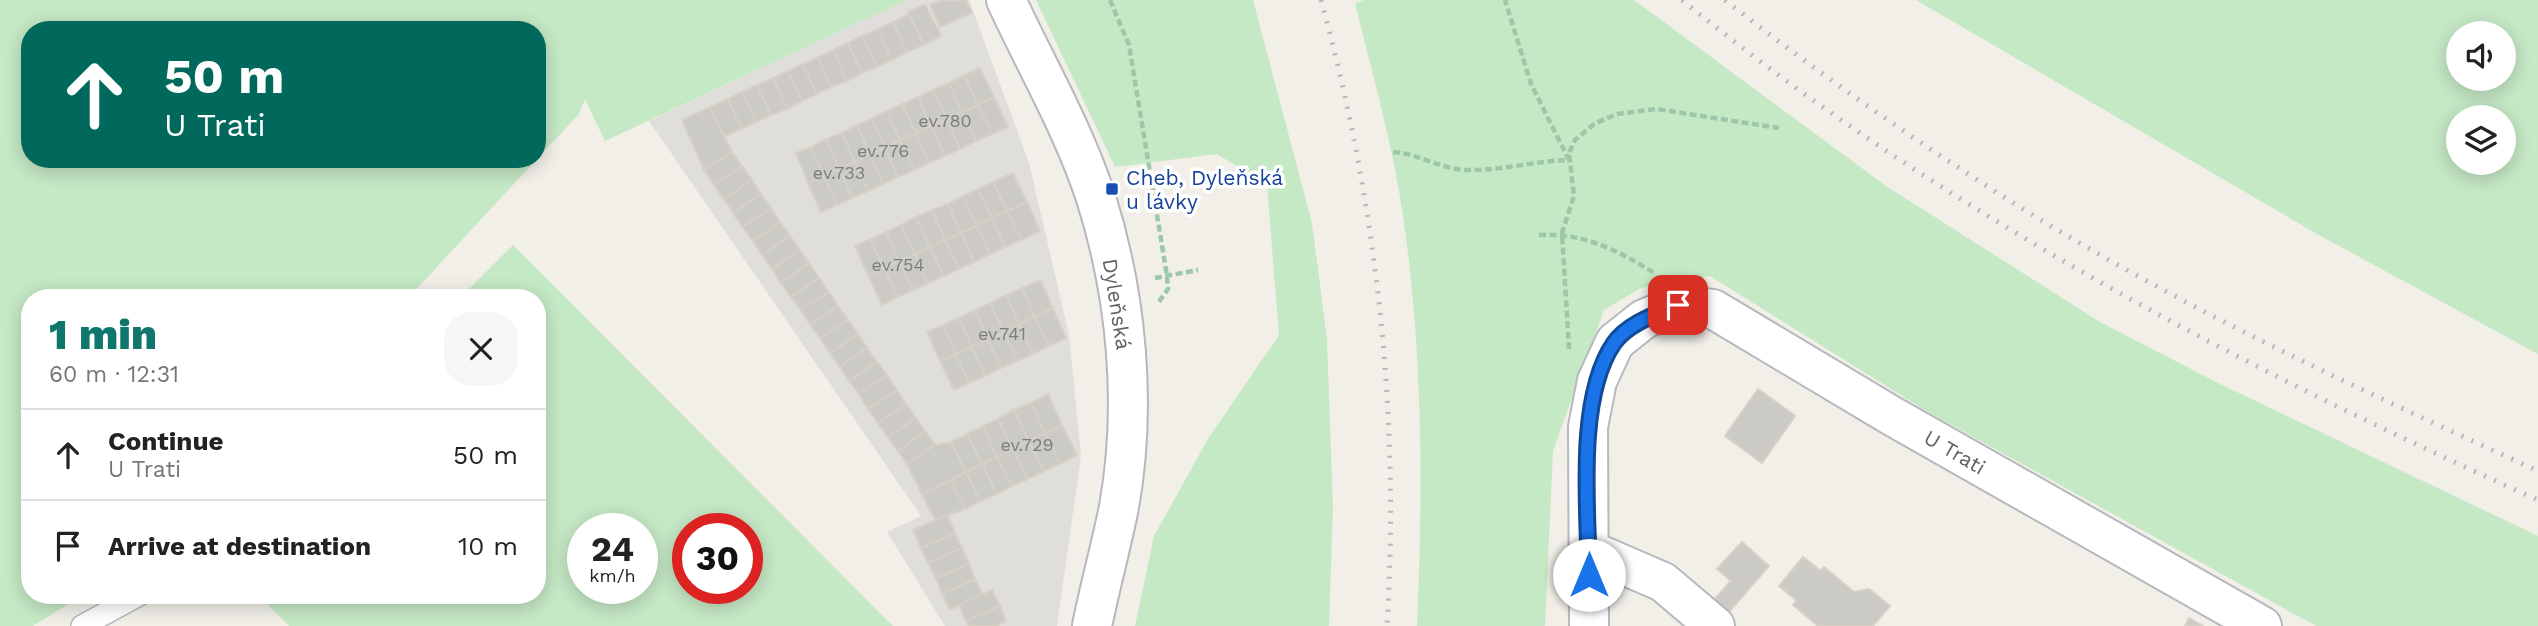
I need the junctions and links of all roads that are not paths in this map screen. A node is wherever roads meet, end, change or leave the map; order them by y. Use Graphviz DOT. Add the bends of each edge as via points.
graph roads {
  1 [pos="1006,0"];
  2 [pos="1588,550"];
  3 [pos="122,604"];
  4 [pos="82,626"];
  5 [pos="1092,626"];
  6 [pos="1589,626"];
  7 [pos="1715,626"];
  8 [pos="2262,626"];
  1 -- 5 [label="street, Dyleňská" via="1096,198 1126,346 1119,507"];
  2 -- 6 [label="street, U Trati"];
  2 -- 7 [label="street" via="1663,582"];
  2 -- 8 [label="street, U Trati" via="1588,426 1597,381 1615,342 1644,319 1678,305 1713,309"];
  3 -- 4 [label="lane"];
}
